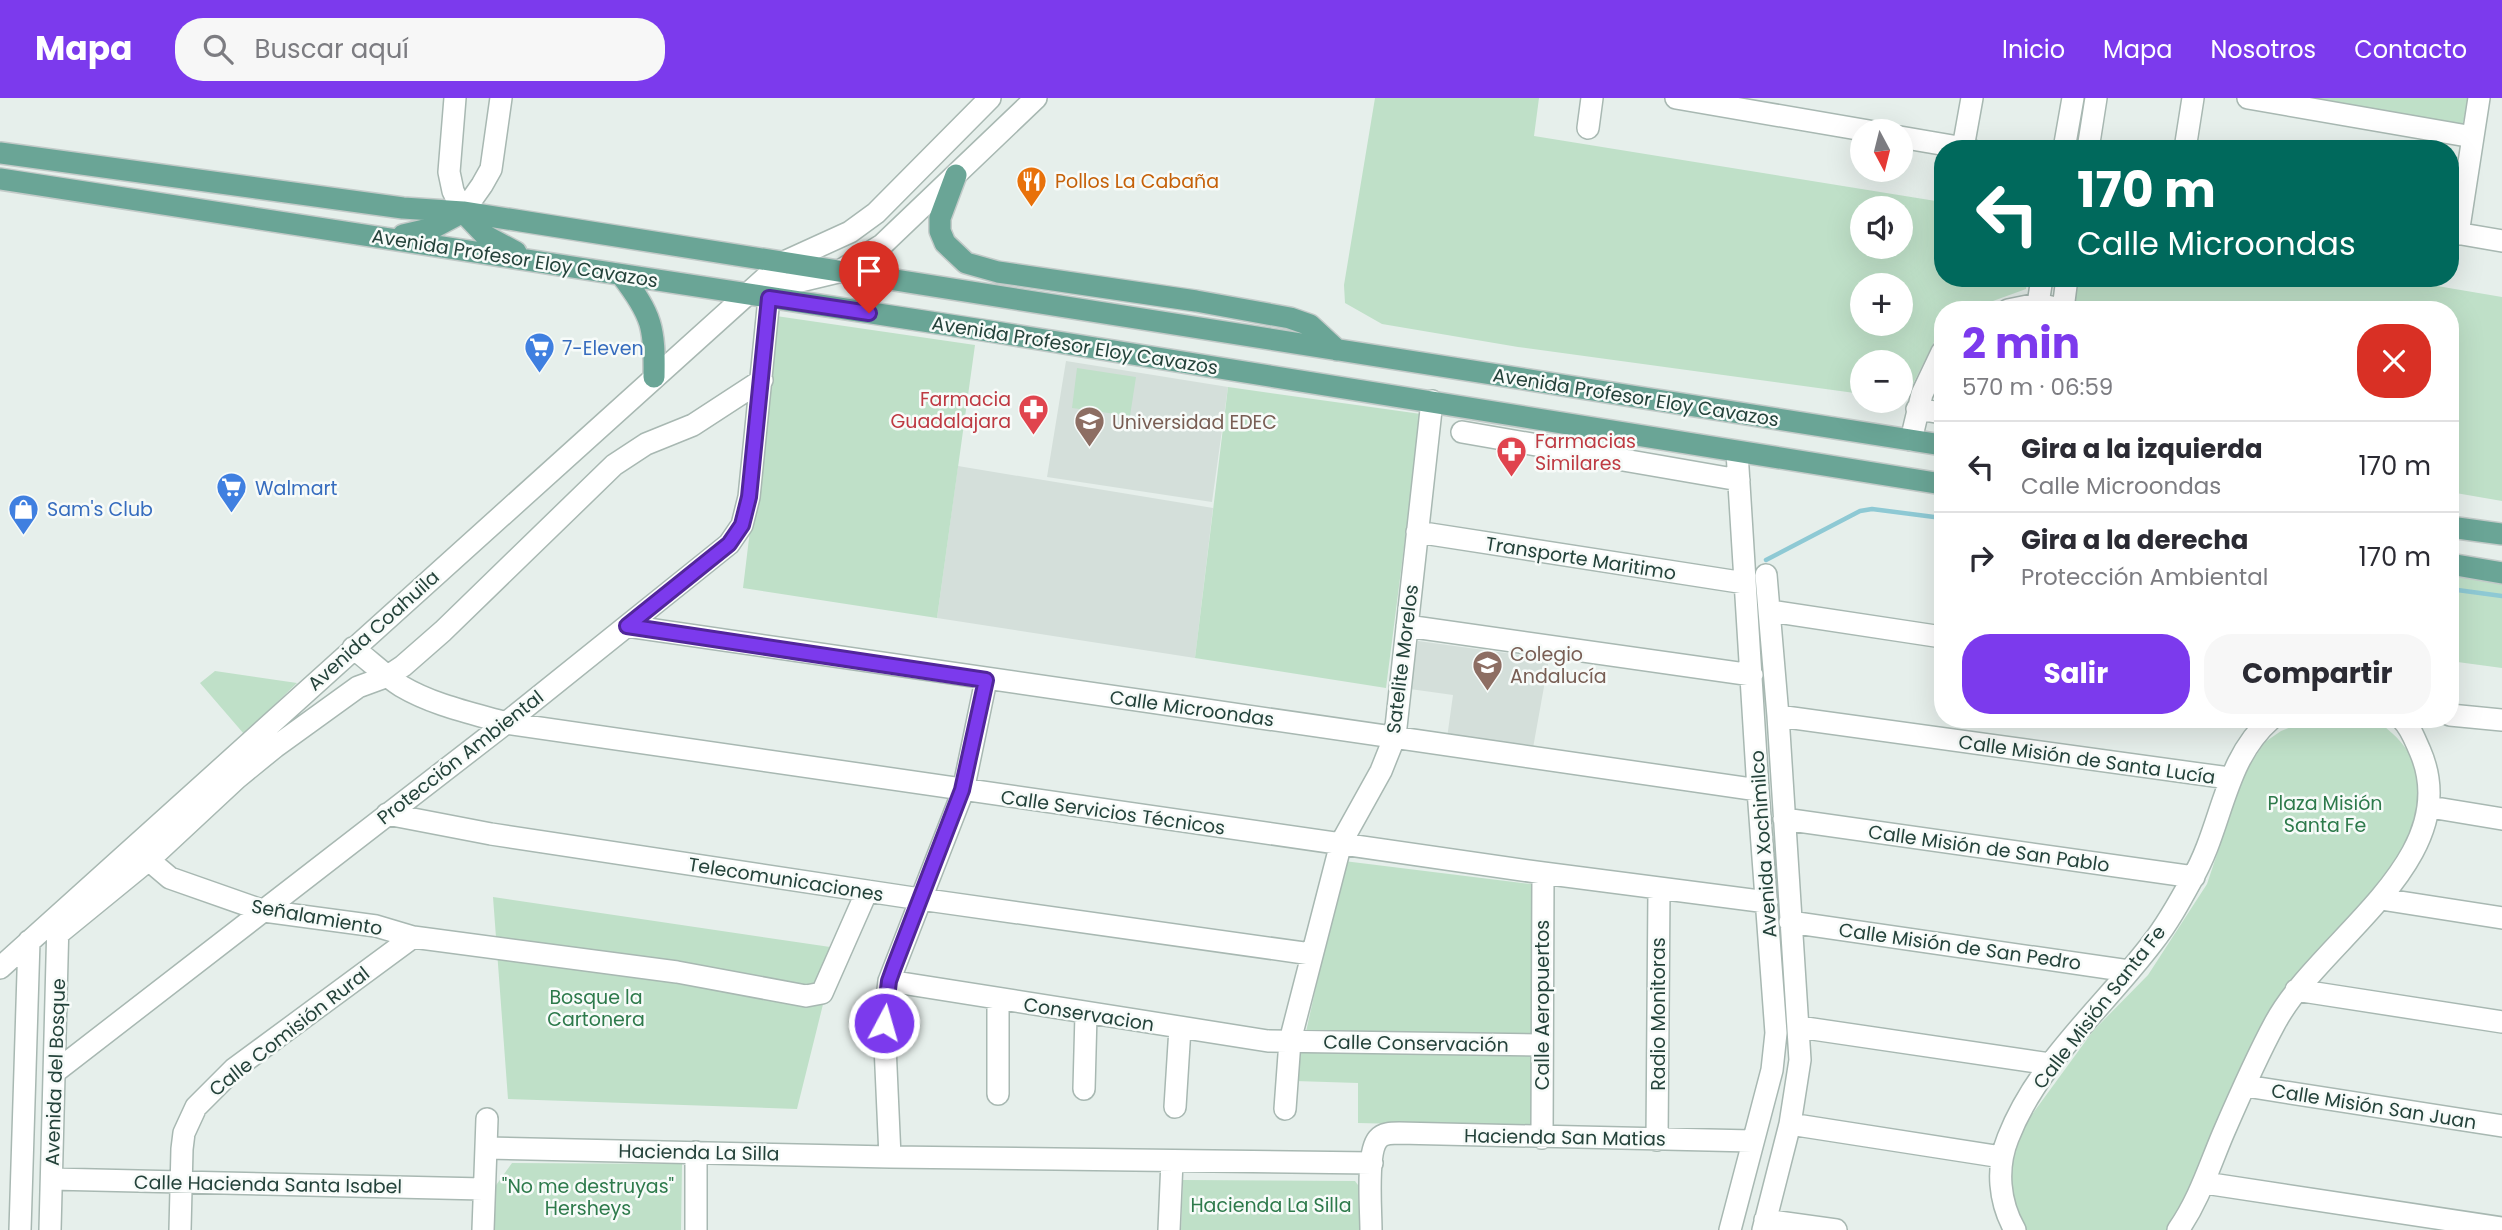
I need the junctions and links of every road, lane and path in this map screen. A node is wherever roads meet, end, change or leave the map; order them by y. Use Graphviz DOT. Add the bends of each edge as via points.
graph roads {
  1 [pos="455,98"];
  2 [pos="501,98"];
  3 [pos="990,98"];
  4 [pos="1036,98"];
  5 [pos="1592,98"];
  6 [pos="1972,98"];
  7 [pos="2073,98"];
  8 [pos="2096,98"];
  9 [pos="2193,98"];
  10 [pos="2248,98"];
  11 [pos="2479,98"];
  12 [pos="1687,99"];
  13 [pos="1588,128"];
  14 [pos="1850,128"];
  15 [pos="2473,137"];
  16 [pos="1913,139"];
  17 [pos="1968,140"];
  18 [pos="2066,140"];
  19 [pos="2089,140"];
  20 [pos="2186,140"];
  21 [pos="1934,143"];
  22 [pos="944,144"];
  23 [pos="5,151"];
  24 [pos="962,170"];
  25 [pos="0,179"];
  26 [pos="2459,208"];
  27 [pos="463,212"];
  28 [pos="2459,234"];
  29 [pos="376,236"];
  30 [pos="837,238"];
  31 [pos="2502,241"];
  32 [pos="863,258"];
  33 [pos="538,261"];
  34 [pos="782,263"];
  35 [pos="838,272"];
  36 [pos="622,276"];
  37 [pos="1046,280"];
  38 [pos="974,293"];
  39 [pos="758,296"];
  40 [pos="1337,350"];
  41 [pos="1934,366"];
  42 [pos="654,377"];
  43 [pos="762,380"];
  44 [pos="1432,401"];
  45 [pos="1917,409"];
  46 [pos="1934,412"];
  47 [pos="1741,414"];
  48 [pos="1462,432"];
  49 [pos="1900,438"];
  50 [pos="1934,444"];
  51 [pos="1737,452"];
  52 [pos="1892,476"];
  53 [pos="1739,480"];
  54 [pos="1934,483"];
  55 [pos="2459,528"];
  56 [pos="1417,532"];
  57 [pos="2502,534"];
  58 [pos="2459,566"];
  59 [pos="2502,573"];
  60 [pos="1766,575"];
  61 [pos="1745,583"];
  62 [pos="1770,611"];
  63 [pos="1407,625"];
  64 [pos="627,626"];
  65 [pos="1934,636"];
  66 [pos="353,648"];
  67 [pos="1752,674"];
  68 [pos="388,676"];
  69 [pos="986,680"];
  70 [pos="2459,715"];
  71 [pos="1778,716"];
  72 [pos="2502,720"];
  73 [pos="506,723"];
  74 [pos="2261,728"];
  75 [pos="2410,728"];
  76 [pos="1395,736"];
  77 [pos="2229,778"];
  78 [pos="962,790"];
  79 [pos="1758,790"];
  80 [pos="2430,807"];
  81 [pos="387,814"];
  82 [pos="1784,819"];
  83 [pos="2502,819"];
  84 [pos="1341,843"];
  85 [pos="151,858"];
  86 [pos="1543,873"];
  87 [pos="2194,877"];
  88 [pos="1658,889"];
  89 [pos="867,891"];
  90 [pos="2381,898"];
  91 [pos="920,899"];
  92 [pos="1767,902"];
  93 [pos="264,911"];
  94 [pos="2502,918"];
  95 [pos="1790,922"];
  96 [pos="58,924"];
  97 [pos="412,937"];
  98 [pos="29,941"];
  99 [pos="1311,954"];
  100 [pos="0,968"];
  101 [pos="2129,971"];
  102 [pos="889,981"];
  103 [pos="2296,990"];
  104 [pos="998,999"];
  105 [pos="1086,1014"];
  106 [pos="2502,1022"];
  107 [pos="1799,1027"];
  108 [pos="1180,1028"];
  109 [pos="1290,1041"];
  110 [pos="1542,1045"];
  111 [pos="2050,1064"];
  112 [pos="55,1072"];
  113 [pos="2246,1086"];
  114 [pos="1084,1089"];
  115 [pos="998,1094"];
  116 [pos="55,1107"];
  117 [pos="1175,1107"];
  118 [pos="23,1109"];
  119 [pos="1285,1109"];
  120 [pos="487,1119"];
  121 [pos="1790,1125"];
  122 [pos="2502,1126"];
  123 [pos="1542,1138"];
  124 [pos="1657,1140"];
  125 [pos="1752,1141"];
  126 [pos="487,1148"];
  127 [pos="696,1152"];
  128 [pos="890,1157"];
  129 [pos="2002,1157"];
  130 [pos="1172,1161"];
  131 [pos="1372,1163"];
  132 [pos="52,1179"];
  133 [pos="182,1181"];
  134 [pos="2204,1183"];
  135 [pos="483,1188"];
  136 [pos="1764,1225"];
  137 [pos="2502,1228"];
  138 [pos="20,1230"];
  139 [pos="50,1230"];
  140 [pos="180,1230"];
  141 [pos="483,1230"];
  142 [pos="696,1230"];
  143 [pos="1169,1230"];
  144 [pos="1372,1230"];
  145 [pos="1730,1230"];
  146 [pos="1836,1230"];
  147 [pos="2015,1230"];
  148 [pos="2178,1230"];
  1 -- 27 [label="street" via="449,172"];
  2 -- 27 [label="street" via="491,169"];
  3 -- 22 [label="street, Avenida Coahuila"];
  4 -- 24 [label="street, Avenida Coahuila"];
  5 -- 13 [label="street"];
  6 -- 17 [label="street"];
  7 -- 18 [label="street"];
  8 -- 19 [label="street"];
  9 -- 20 [label="street"];
  10 -- 15 [label="street"];
  11 -- 15 [label="street"];
  12 -- 14 [label="street"];
  15 -- 26 [label="street"];
  16 -- 21 [label="street"];
  22 -- 24 [label="street" via="967,146 970,156"];
  22 -- 30 [label="street, Avenida Coahuila" via="876,213"];
  23 -- 27 [label="main road, Avenida Profesor Eloy Cavazos" via="403,208"];
  24 -- 32 [label="street, Avenida Coahuila"];
  24 -- 37 [label="main road" via="940,218 945,243 966,262"];
  25 -- 29 [label="main road, Avenida Profesor Eloy Cavazos"];
  27 -- 29 [label="main road" via="420,232"];
  27 -- 33 [label="main road" via="486,236"];
  27 -- 34 [label="main road, Avenida Profesor Eloy Cavazos"];
  28 -- 31 [label="street"];
  29 -- 33 [label="main road, Avenida Profesor Eloy Cavazos"];
  30 -- 32 [label="street" via="838,256"];
  30 -- 34 [label="street, Avenida Coahuila"];
  32 -- 35 [label="street, Avenida Coahuila"];
  33 -- 36 [label="main road, Avenida Profesor Eloy Cavazos"];
  34 -- 35 [label="main road, Avenida Profesor Eloy Cavazos"];
  34 -- 39 [label="street, Avenida Coahuila"];
  35 -- 38 [label="main road, Avenida Profesor Eloy Cavazos"];
  35 -- 39 [label="street, Avenida Coahuila"];
  36 -- 39 [label="main road, Avenida Profesor Eloy Cavazos"];
  36 -- 42 [label="main road" via="642,302 653,329"];
  37 -- 38 [label="main road"];
  37 -- 40 [label="main road" via="1290,318 1310,325"];
  38 -- 40 [label="main road, Avenida Profesor Eloy Cavazos"];
  39 -- 42 [label="street, Avenida Coahuila"];
  39 -- 43 [label="street, Protección Ambiental"];
  39 -- 44 [label="main road, Avenida Profesor Eloy Cavazos"];
  40 -- 47 [label="main road, Avenida Profesor Eloy Cavazos"];
  41 -- 45 [label="street"];
  42 -- 66 [label="street, Avenida Coahuila"];
  43 -- 64 [label="street, Protección Ambiental" via="742,525 729,544"];
  43 -- 68 [label="street" via="708,417 646,444 614,465 443,631"];
  44 -- 51 [label="main road, Avenida Profesor Eloy Cavazos"];
  44 -- 56 [label="street, Satelite Morelos"];
  45 -- 46 [label="street"];
  45 -- 49 [label="street"];
  47 -- 49 [label="main road, Avenida Profesor Eloy Cavazos"];
  47 -- 51 [label="main road"];
  48 -- 53 [label="street"];
  49 -- 50 [label="main road, Avenida Profesor Eloy Cavazos"];
  49 -- 52 [label="main road"];
  51 -- 52 [label="main road, Avenida Profesor Eloy Cavazos"];
  51 -- 53 [label="street, Avenida Xochimilco"];
  52 -- 54 [label="main road, Avenida Profesor Eloy Cavazos"];
  53 -- 61 [label="street, Avenida Xochimilco"];
  55 -- 57 [label="main road"];
  56 -- 61 [label="street, Transporte Maritimo"];
  56 -- 63 [label="street, Satelite Morelos"];
  58 -- 59 [label="main road"];
  60 -- 62 [label="street"];
  61 -- 67 [label="street, Avenida Xochimilco"];
  62 -- 65 [label="street"];
  62 -- 71 [label="street"];
  63 -- 67 [label="street"];
  63 -- 76 [label="street, Satelite Morelos"];
  64 -- 69 [label="street, Calle Microondas"];
  64 -- 73 [label="street, Protección Ambiental"];
  66 -- 68 [label="street, Calle Servicios Técnicos"];
  66 -- 96 [label="street, Avenida Coahuila"];
  67 -- 79 [label="street, Avenida Xochimilco"];
  68 -- 73 [label="street, Calle Servicios Técnicos" via="436,702"];
  68 -- 85 [label="street" via="358,687 275,747"];
  69 -- 76 [label="street, Calle Microondas"];
  69 -- 78 [label="street"];
  70 -- 72 [label="street"];
  71 -- 77 [label="street, Calle Misión de Santa Lucía"];
  71 -- 82 [label="street"];
  73 -- 78 [label="street, Calle Servicios Técnicos"];
  73 -- 81 [label="street, Protección Ambiental"];
  74 -- 77 [label="street, Calle Misión Santa Fe"];
  75 -- 80 [label="street" via="2426,765"];
  76 -- 79 [label="street, Calle Microondas"];
  76 -- 84 [label="street, Satelite Morelos"];
  77 -- 87 [label="street, Calle Misión Santa Fe" via="2216,826"];
  78 -- 84 [label="street, Calle Servicios Técnicos"];
  78 -- 91 [label="street"];
  79 -- 92 [label="street, Avenida Xochimilco"];
  80 -- 83 [label="street"];
  80 -- 90 [label="street" via="2421,838"];
  81 -- 89 [label="street, Telecomunicaciones"];
  81 -- 93 [label="street, Protección Ambiental"];
  82 -- 87 [label="street, Calle Misión de San Pablo"];
  82 -- 95 [label="street"];
  84 -- 86 [label="street, Calle Servicios Técnicos"];
  84 -- 99 [label="street, Satelite Morelos"];
  85 -- 93 [label="street, Señalamiento" via="170,878"];
  85 -- 96 [label="street"];
  86 -- 88 [label="street, Calle Servicios Técnicos"];
  86 -- 110 [label="street, Calle Aeropuertos"];
  87 -- 101 [label="street, Calle Misión Santa Fe"];
  88 -- 92 [label="street, Calle Servicios Técnicos"];
  88 -- 124 [label="street, Radio Monitoras"];
  89 -- 91 [label="street, Telecomunicaciones"];
  89 -- 97 [label="street, Señalamiento" via="822,993 816,995"];
  90 -- 94 [label="street"];
  90 -- 103 [label="street"];
  91 -- 99 [label="street, Telecomunicaciones"];
  91 -- 102 [label="street"];
  92 -- 125 [label="street, Avenida Xochimilco" via="1776,1045"];
  93 -- 97 [label="street, Señalamiento" via="376,926"];
  93 -- 112 [label="street, Protección Ambiental"];
  95 -- 101 [label="street, Calle Misión de San Pedro"];
  95 -- 107 [label="street"];
  96 -- 98 [label="street, Avenida Coahuila"];
  96 -- 112 [label="street, Avenida del Bosque"];
  97 -- 133 [label="street, Calle Comisión Rural" via="207,1094 184,1133"];
  98 -- 100 [label="street, Avenida Coahuila"];
  98 -- 118 [label="street, Avenida del Bosque"];
  99 -- 109 [label="street, Satelite Morelos"];
  101 -- 111 [label="street, Calle Misión Santa Fe"];
  102 -- 104 [label="street, Conservacion"];
  102 -- 128 [label="street" via="884,1023"];
  103 -- 106 [label="street"];
  103 -- 113 [label="street"];
  104 -- 105 [label="street, Conservacion"];
  104 -- 115 [label="street"];
  105 -- 108 [label="street, Conservacion"];
  105 -- 114 [label="street"];
  107 -- 111 [label="street"];
  107 -- 121 [label="street" via="1800,1071"];
  108 -- 109 [label="street, Conservacion"];
  108 -- 117 [label="street"];
  109 -- 110 [label="street, Calle Conservación"];
  109 -- 119 [label="street, Satelite Morelos"];
  110 -- 123 [label="street, Calle Aeropuertos"];
  111 -- 129 [label="street, Calle Misión Santa Fe" via="2017,1116"];
  112 -- 116 [label="street, Avenida del Bosque"];
  113 -- 122 [label="street, Calle Misión San Juan"];
  113 -- 134 [label="street"];
  116 -- 118 [label="street"];
  116 -- 132 [label="street, Avenida del Bosque"];
  118 -- 138 [label="street, Avenida del Bosque"];
  120 -- 126 [label="street"];
  121 -- 129 [label="street"];
  121 -- 136 [label="street"];
  123 -- 124 [label="street, Hacienda San Matias"];
  123 -- 131 [label="street, Hacienda San Matias" via="1399,1133 1380,1138"];
  124 -- 125 [label="street, Hacienda San Matias"];
  125 -- 145 [label="street, Avenida Xochimilco"];
  126 -- 127 [label="street, Hacienda La Silla"];
  126 -- 135 [label="street"];
  127 -- 128 [label="street, Hacienda La Silla"];
  127 -- 142 [label="street"];
  128 -- 130 [label="street, Hacienda La Silla"];
  129 -- 147 [label="street, Calle Misión Santa Fe" via="2002,1193"];
  130 -- 131 [label="street, Hacienda La Silla"];
  130 -- 143 [label="street"];
  131 -- 144 [label="street"];
  132 -- 133 [label="street, Calle Hacienda Santa Isabel"];
  132 -- 139 [label="street, Avenida del Bosque"];
  133 -- 135 [label="street, Calle Hacienda Santa Isabel"];
  133 -- 140 [label="street, Calle Comisión Rural"];
  134 -- 137 [label="street"];
  134 -- 148 [label="street"];
  135 -- 141 [label="street"];
  136 -- 146 [label="street"];
}
